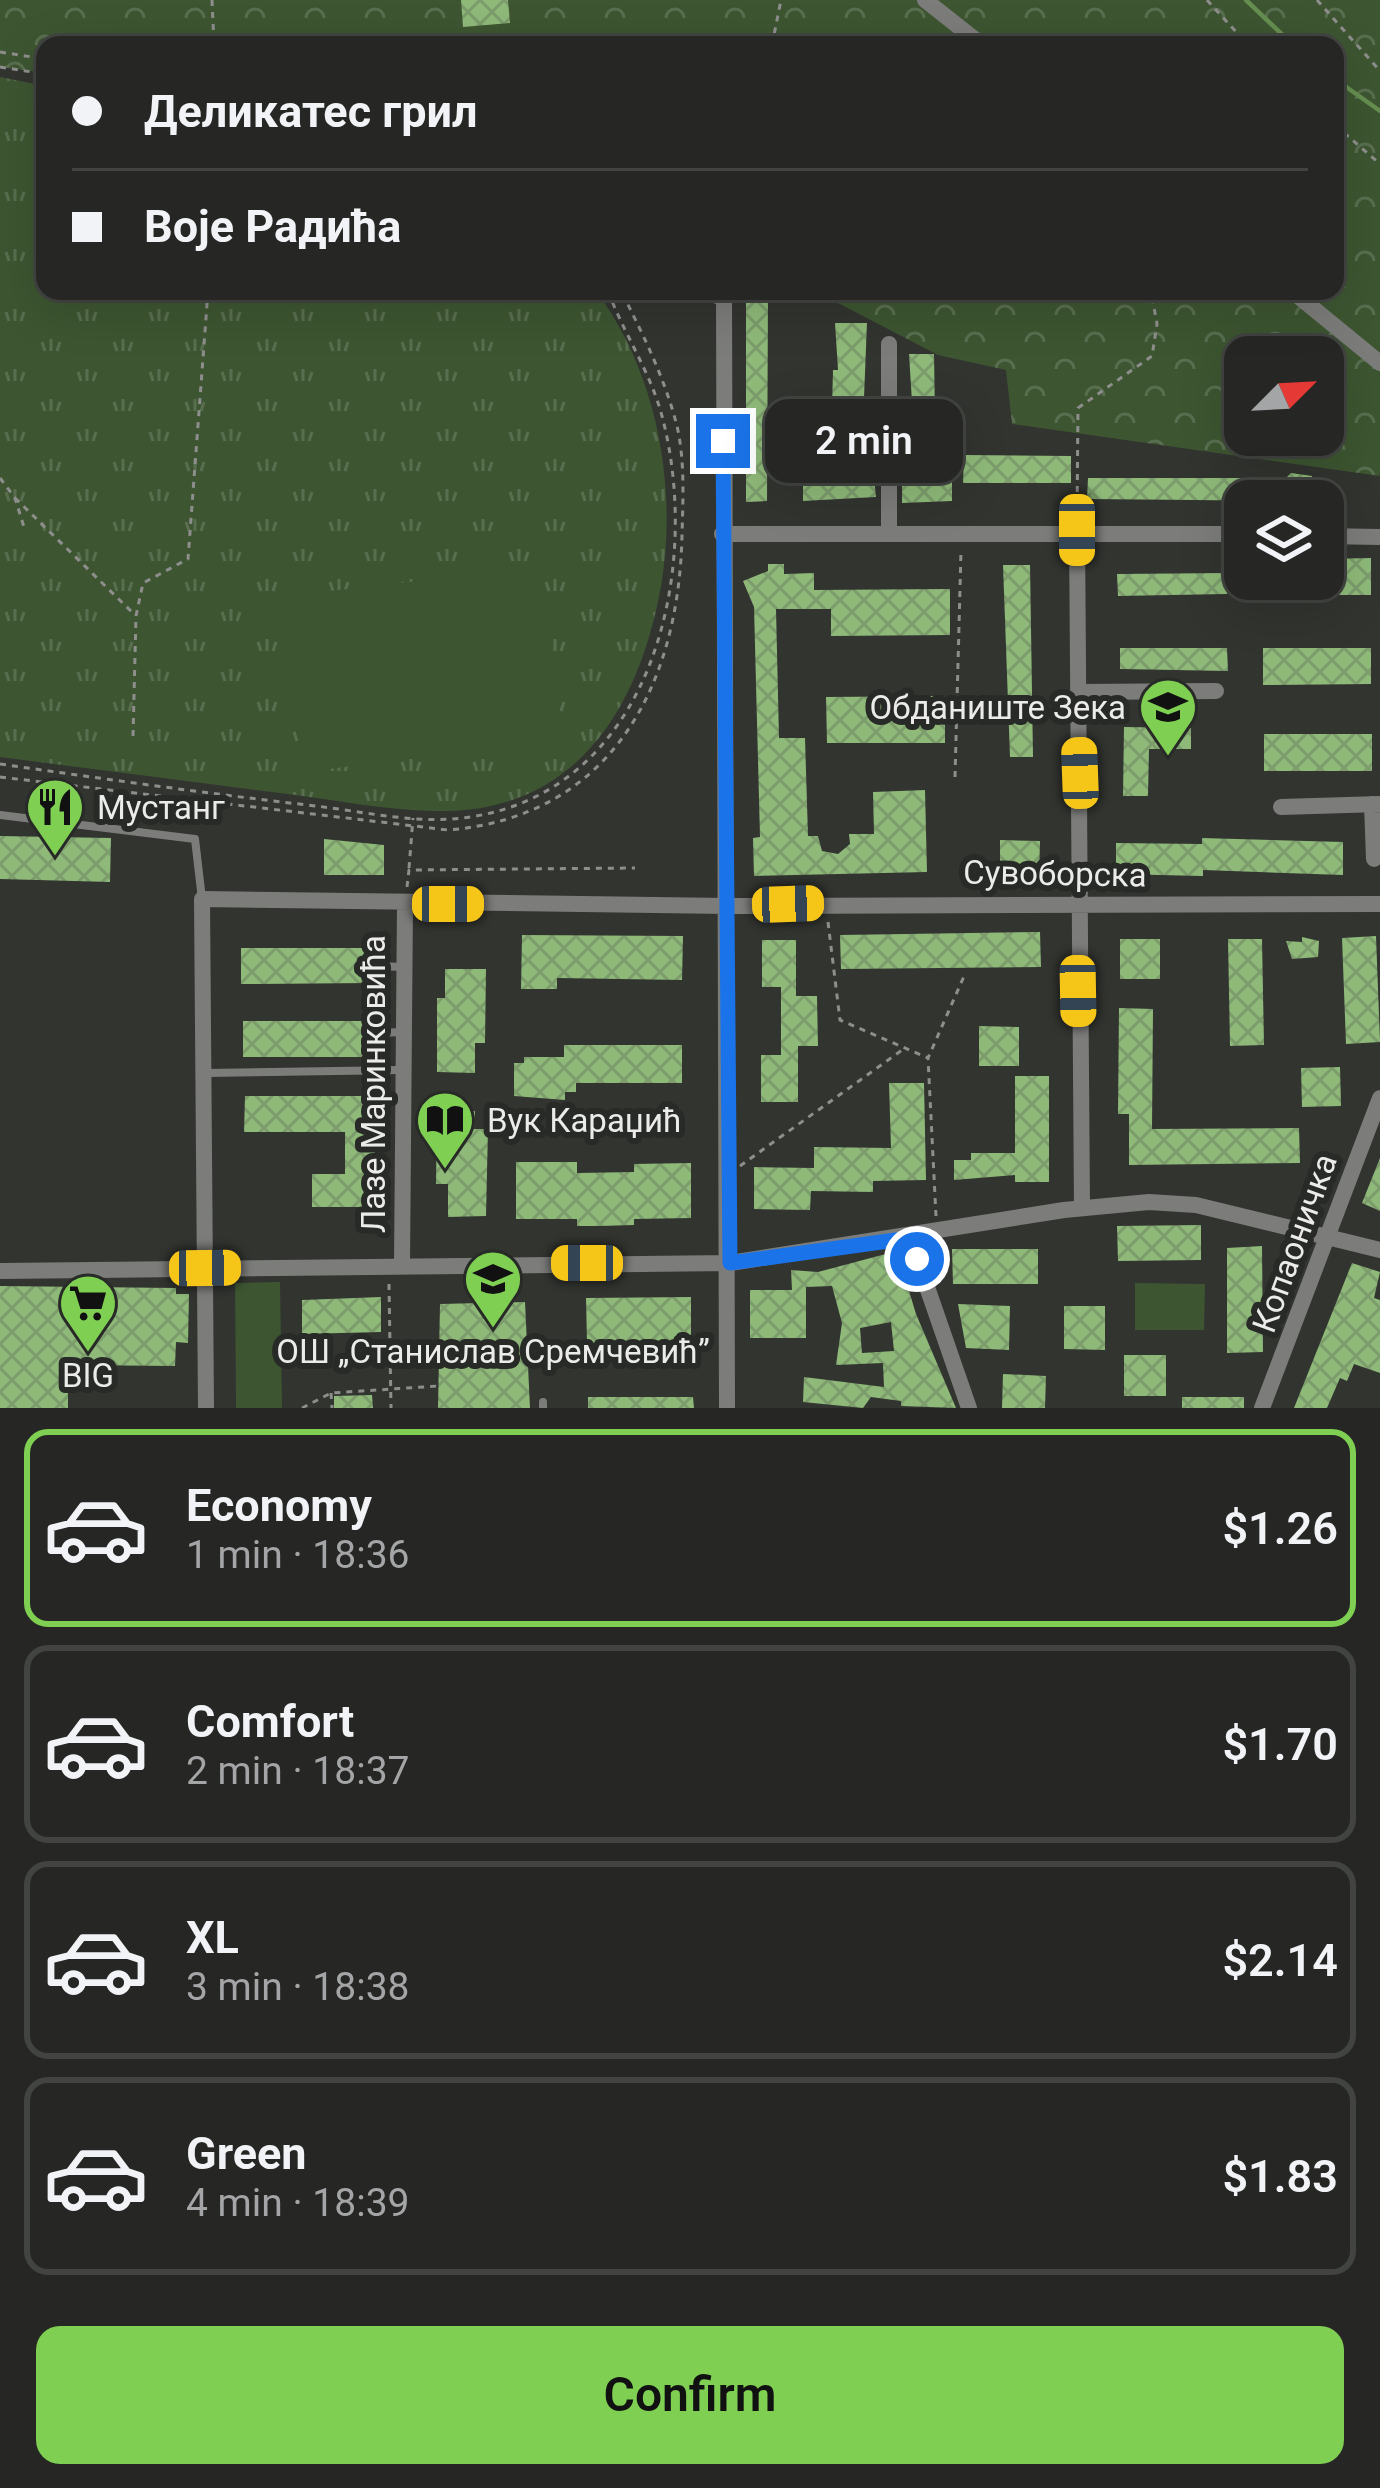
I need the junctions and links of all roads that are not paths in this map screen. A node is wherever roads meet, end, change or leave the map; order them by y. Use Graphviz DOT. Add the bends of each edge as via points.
graph roads {
  1 [pos="925,0"];
  2 [pos="971,36"];
  3 [pos="724,300"];
  4 [pos="1303,300"];
  5 [pos="890,344"];
  6 [pos="1380,363"];
  7 [pos="889,530"];
  8 [pos="1077,530"];
  9 [pos="722,534"];
  10 [pos="1224,534"];
  11 [pos="1344,536"];
  12 [pos="1380,537"];
  13 [pos="1216,691"];
  14 [pos="1078,692"];
  15 [pos="1376,804"];
  16 [pos="1280,807"];
  17 [pos="0,814"];
  18 [pos="1374,859"];
  19 [pos="202,898"];
  20 [pos="405,904"];
  21 [pos="1077,904"];
  22 [pos="1380,904"];
  23 [pos="728,906"];
  24 [pos="375,966"];
  25 [pos="404,967"];
  26 [pos="404,1032"];
  27 [pos="376,1033"];
  28 [pos="404,1070"];
  29 [pos="205,1073"];
  30 [pos="1380,1098"];
  31 [pos="1082,1208"];
  32 [pos="1328,1234"];
  33 [pos="910,1238"];
  34 [pos="1380,1250"];
  35 [pos="730,1263"];
  36 [pos="395,1264"];
  37 [pos="205,1268"];
  38 [pos="0,1271"];
  39 [pos="206,1408"];
  40 [pos="727,1408"];
  41 [pos="969,1408"];
  42 [pos="1262,1408"];
  1 -- 2 [label="street"];
  3 -- 9 [label="street"];
  4 -- 6 [label="street"];
  5 -- 7 [label="street"];
  7 -- 8 [label="street"];
  7 -- 9 [label="street"];
  8 -- 10 [label="street"];
  8 -- 14 [label="street"];
  9 -- 23 [label="street"];
  11 -- 12 [label="street"];
  13 -- 14 [label="street"];
  14 -- 21 [label="street"];
  15 -- 16 [label="street"];
  15 -- 18 [label="street"];
  17 -- 19 [label="lane" via="194,839"];
  19 -- 20 [label="street, Сувоборска"];
  19 -- 29 [label="street"];
  20 -- 23 [label="street, Сувоборска"];
  20 -- 25 [label="street, Лазе Маринковића"];
  21 -- 22 [label="street, Сувоборска"];
  21 -- 23 [label="street, Сувоборска"];
  21 -- 31 [label="street"];
  23 -- 35 [label="street"];
  24 -- 25 [label="lane"];
  25 -- 26 [label="street, Лазе Маринковића"];
  26 -- 27 [label="lane"];
  26 -- 28 [label="street, Лазе Маринковића"];
  28 -- 29 [label="lane"];
  28 -- 36 [label="street, Лазе Маринковића"];
  29 -- 37 [label="street"];
  30 -- 32 [label="street, Копаоничка"];
  31 -- 32 [label="street" via="1196,1204"];
  31 -- 33 [label="street"];
  32 -- 34 [label="street"];
  32 -- 42 [label="street, Копаоничка"];
  33 -- 35 [label="street"];
  33 -- 41 [label="street"];
  35 -- 36 [label="street"];
  35 -- 40 [label="street"];
  36 -- 37 [label="street"];
  37 -- 38 [label="street"];
  37 -- 39 [label="street"];
}
